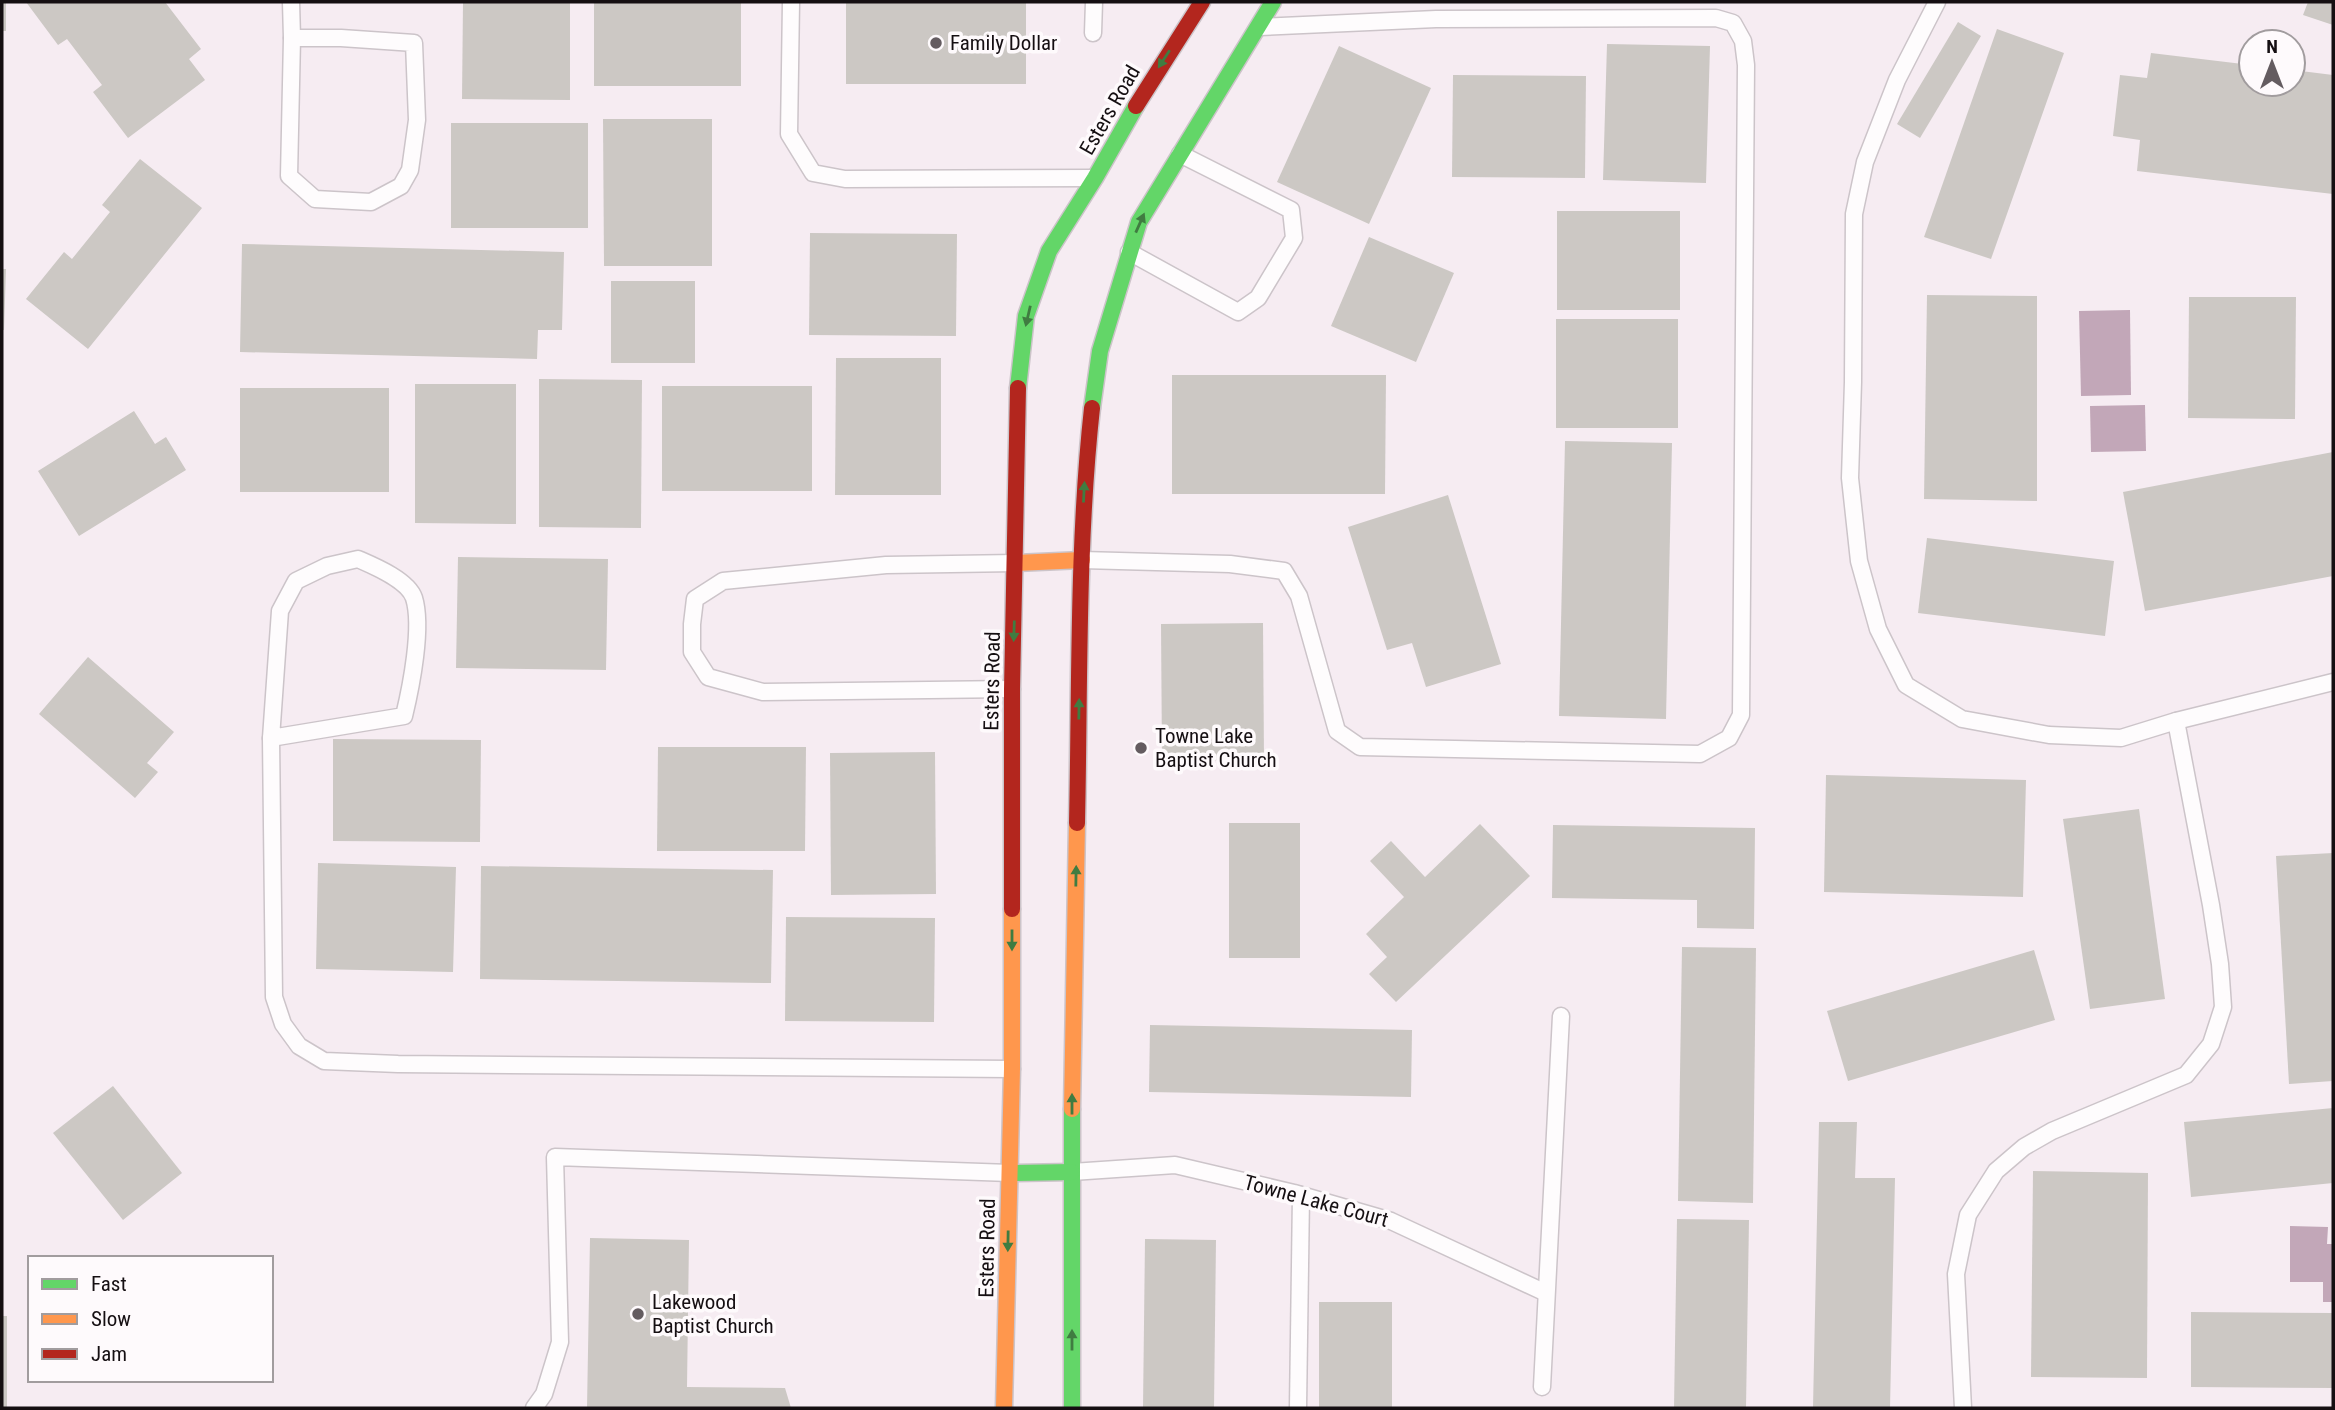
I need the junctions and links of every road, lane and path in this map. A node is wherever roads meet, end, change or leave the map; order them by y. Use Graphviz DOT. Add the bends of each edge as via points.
graph roads {
  1 [pos="291,2"];
  2 [pos="791,2"];
  3 [pos="1094,2"];
  4 [pos="1202,2"];
  5 [pos="1273,2"];
  6 [pos="1937,2"];
  7 [pos="1258,27"];
  8 [pos="1093,33"];
  9 [pos="292,38"];
  10 [pos="1180,154"];
  11 [pos="1095,178"];
  12 [pos="1129,253"];
  13 [pos="1082,561"];
  14 [pos="1016,563"];
  15 [pos="2333,681"];
  16 [pos="1012,689"];
  17 [pos="2176,721"];
  18 [pos="271,738"];
  19 [pos="1562,1016"];
  20 [pos="1012,1069"];
  21 [pos="1072,1172"];
  22 [pos="1010,1173"];
  23 [pos="1301,1195"];
  24 [pos="1546,1293"];
  25 [pos="1542,1387"];
  26 [pos="534,1408"];
  27 [pos="1004,1408"];
  28 [pos="1072,1408"];
  29 [pos="1298,1408"];
  30 [pos="1963,1408"];
  1 -- 9 [label="lane"];
  2 -- 11 [label="lane" via="789,134 813,173 845,179"];
  3 -- 8 [label="lane"];
  4 -- 11 [label="main road, Esters Road, one-way"];
  5 -- 7 [label="main road"];
  6 -- 17 [label="lane" via="1897,80 1865,162 1854,214 1850,478 1859,561 1878,629 1906,685 1962,719 2049,735 2121,738"];
  7 -- 10 [label="main road"];
  7 -- 13 [label="lane" via="1436,19 1716,18 1733,23 1744,41 1746,65 1741,715 1729,738 1700,754 1360,747 1337,731 1299,596 1284,571 1230,564"];
  9 -- 9 [label="lane" via="289,176 315,199 371,202 401,186 410,170 417,120 414,43"];
  12 -- 10 [label="main road, one-way" via="1139,222"];
  10 -- 12 [label="lane" via="1291,210 1294,238 1258,298 1238,312"];
  11 -- 14 [label="main road, Esters Road, one-way" via="1049,251 1026,316 1017,398"];
  13 -- 12 [label="main road, one-way" via="1087,453 1100,351"];
  13 -- 14 [label="main road"];
  21 -- 13 [label="main road, one-way"];
  14 -- 16 [label="main road, Esters Road, one-way"];
  14 -- 16 [label="lane" via="886,565 723,581 695,599 692,624 692,652 708,677 763,692"];
  15 -- 17 [label="lane"];
  16 -- 20 [label="main road, Esters Road, one-way"];
  17 -- 30 [label="lane" via="2211,905 2223,1007 2211,1044 2186,1075 2052,1131 1996,1171 1968,1215 1956,1274"];
  18 -- 18 [label="lane" via="280,611 296,581 327,566 358,559 389,572 414,596 414,677 404,716"];
  18 -- 20 [label="lane" via="274,997 283,1024 299,1046 324,1061"];
  19 -- 24 [label="lane"];
  20 -- 22 [label="main road, Esters Road"];
  21 -- 22 [label="main road"];
  21 -- 23 [label="lane, Towne Lake Court" via="1175,1165"];
  28 -- 21 [label="main road, one-way"];
  22 -- 26 [label="lane" via="555,1157 559,1342 544,1394"];
  22 -- 27 [label="main road, Esters Road, one-way"];
  23 -- 24 [label="lane, Towne Lake Court" via="1391,1220"];
  23 -- 29 [label="lane"];
  24 -- 25 [label="lane"];
}
